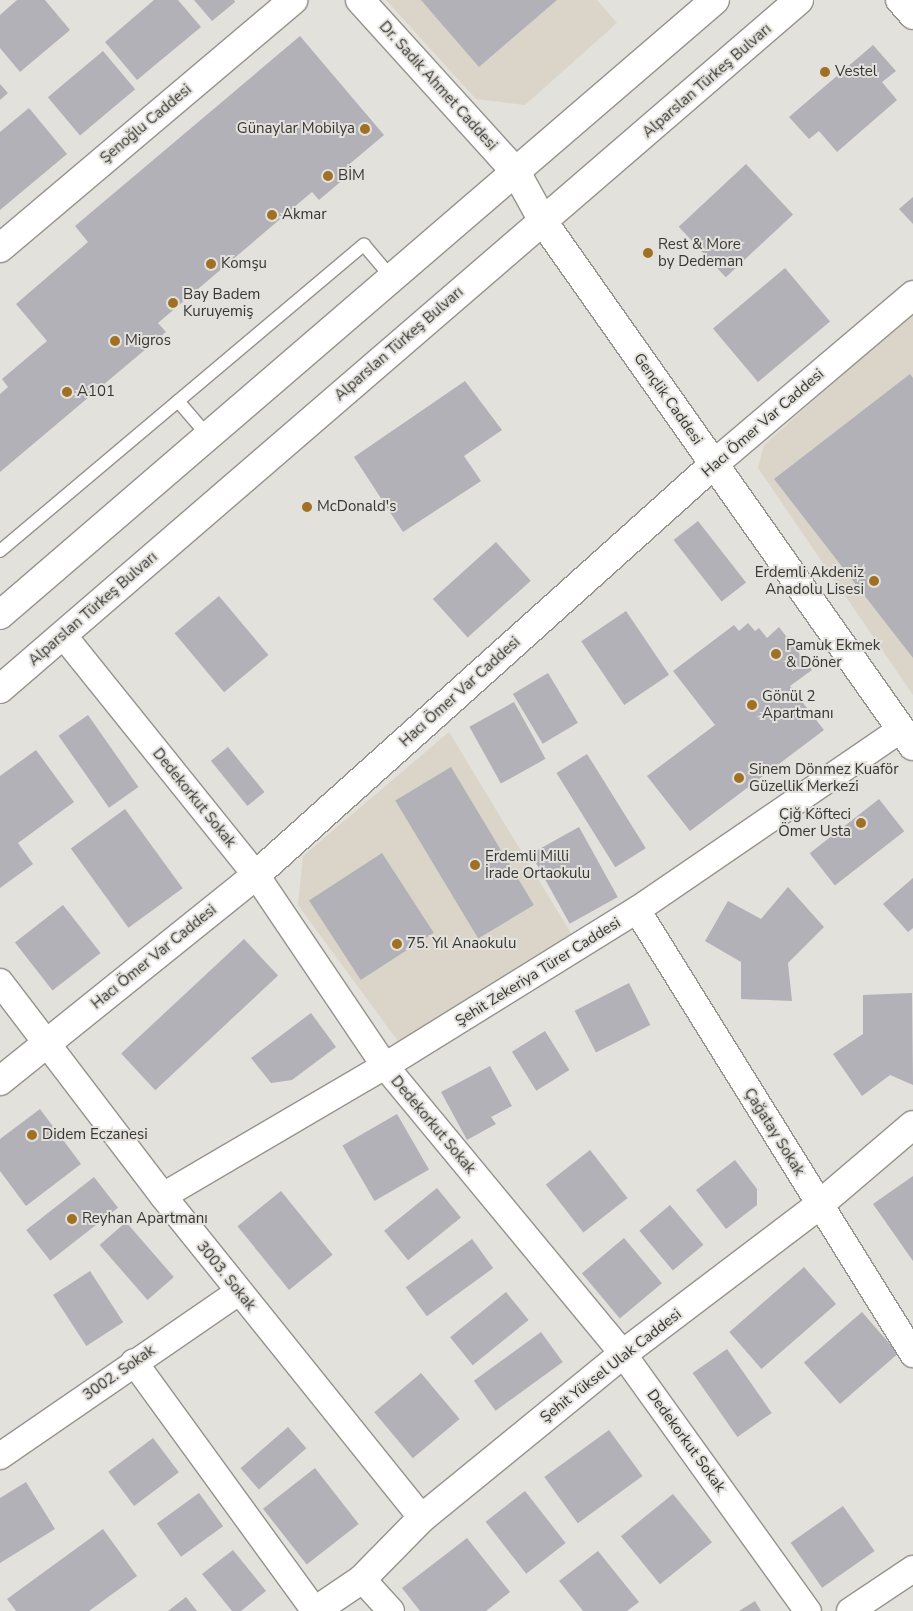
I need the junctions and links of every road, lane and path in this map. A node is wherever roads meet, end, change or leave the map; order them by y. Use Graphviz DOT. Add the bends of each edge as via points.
graph roads {
  1 [pos="293,0"];
  2 [pos="360,0"];
  3 [pos="715,0"];
  4 [pos="799,0"];
  5 [pos="899,0"];
  6 [pos="913,16"];
  7 [pos="516,172"];
  8 [pos="544,223"];
  9 [pos="0,248"];
  10 [pos="392,278"];
  11 [pos="913,295"];
  12 [pos="178,401"];
  13 [pos="208,436"];
  14 [pos="714,464"];
  15 [pos="0,551"];
  16 [pos="0,616"];
  17 [pos="63,635"];
  18 [pos="0,689"];
  19 [pos="907,738"];
  20 [pos="256,875"];
  21 [pos="637,910"];
  22 [pos="0,982"];
  23 [pos="47,1045"];
  24 [pos="385,1066"];
  25 [pos="0,1081"];
  26 [pos="913,1126"];
  27 [pos="163,1196"];
  28 [pos="819,1205"];
  29 [pos="239,1292"];
  30 [pos="623,1354"];
  31 [pos="913,1354"];
  32 [pos="134,1362"];
  33 [pos="0,1456"];
  34 [pos="422,1518"];
  35 [pos="913,1569"];
  36 [pos="362,1579"];
  37 [pos="315,1611"];
  38 [pos="391,1611"];
  39 [pos="808,1611"];
  40 [pos="850,1611"];
  1 -- 9 [label="main road, Şenoğlu Caddesi"];
  2 -- 7 [label="main road, Dr. Sadık Ahmet Caddesi"];
  3 -- 7 [label="main road"];
  4 -- 8 [label="main road, Alparslan Türkeş Bulvarı"];
  5 -- 6 [label="street"];
  7 -- 8 [label="main road, Gençlik Caddesi"];
  7 -- 10 [label="main road"];
  8 -- 14 [label="main road, Gençlik Caddesi"];
  8 -- 17 [label="main road, Alparslan Türkeş Bulvarı"];
  10 -- 12 [label="lane" via="364,245"];
  10 -- 13 [label="main road"];
  11 -- 14 [label="main road, Hacı Ömer Var Caddesi"];
  12 -- 13 [label="lane"];
  12 -- 15 [label="lane"];
  13 -- 16 [label="main road"];
  14 -- 19 [label="main road, Gençlik Caddesi"];
  14 -- 20 [label="main road, Hacı Ömer Var Caddesi"];
  17 -- 18 [label="main road, Alparslan Türkeş Bulvarı"];
  17 -- 20 [label="street, Dedekorkut Sokak"];
  19 -- 21 [label="street, Şehit Zekeriya Türer Caddesi"];
  20 -- 23 [label="main road, Hacı Ömer Var Caddesi"];
  20 -- 24 [label="street, Dedekorkut Sokak"];
  21 -- 24 [label="street, Şehit Zekeriya Türer Caddesi"];
  21 -- 28 [label="street, Çağatay Sokak"];
  22 -- 23 [label="street, 3003. Sokak"];
  23 -- 25 [label="main road, Hacı Ömer Var Caddesi"];
  23 -- 27 [label="street, 3003. Sokak"];
  24 -- 27 [label="street, Şehit Zekeriya Türer Caddesi"];
  24 -- 30 [label="street, Dedekorkut Sokak"];
  26 -- 28 [label="main road, Şehit Yüksel Ulak Caddesi"];
  27 -- 29 [label="street, 3003. Sokak"];
  28 -- 30 [label="main road, Şehit Yüksel Ulak Caddesi"];
  28 -- 31 [label="street, Çağatay Sokak"];
  29 -- 32 [label="street, 3002. Sokak"];
  29 -- 34 [label="street, 3003. Sokak"];
  30 -- 34 [label="main road, Şehit Yüksel Ulak Caddesi"];
  30 -- 39 [label="street, Dedekorkut Sokak"];
  32 -- 33 [label="street, 3002. Sokak"];
  32 -- 37 [label="street"];
  34 -- 36 [label="main road, Şehit Yüksel Ulak Caddesi"];
  35 -- 40 [label="street"];
  36 -- 37 [label="main road, Şehit Yüksel Ulak Caddesi"];
  36 -- 38 [label="street"];
}
